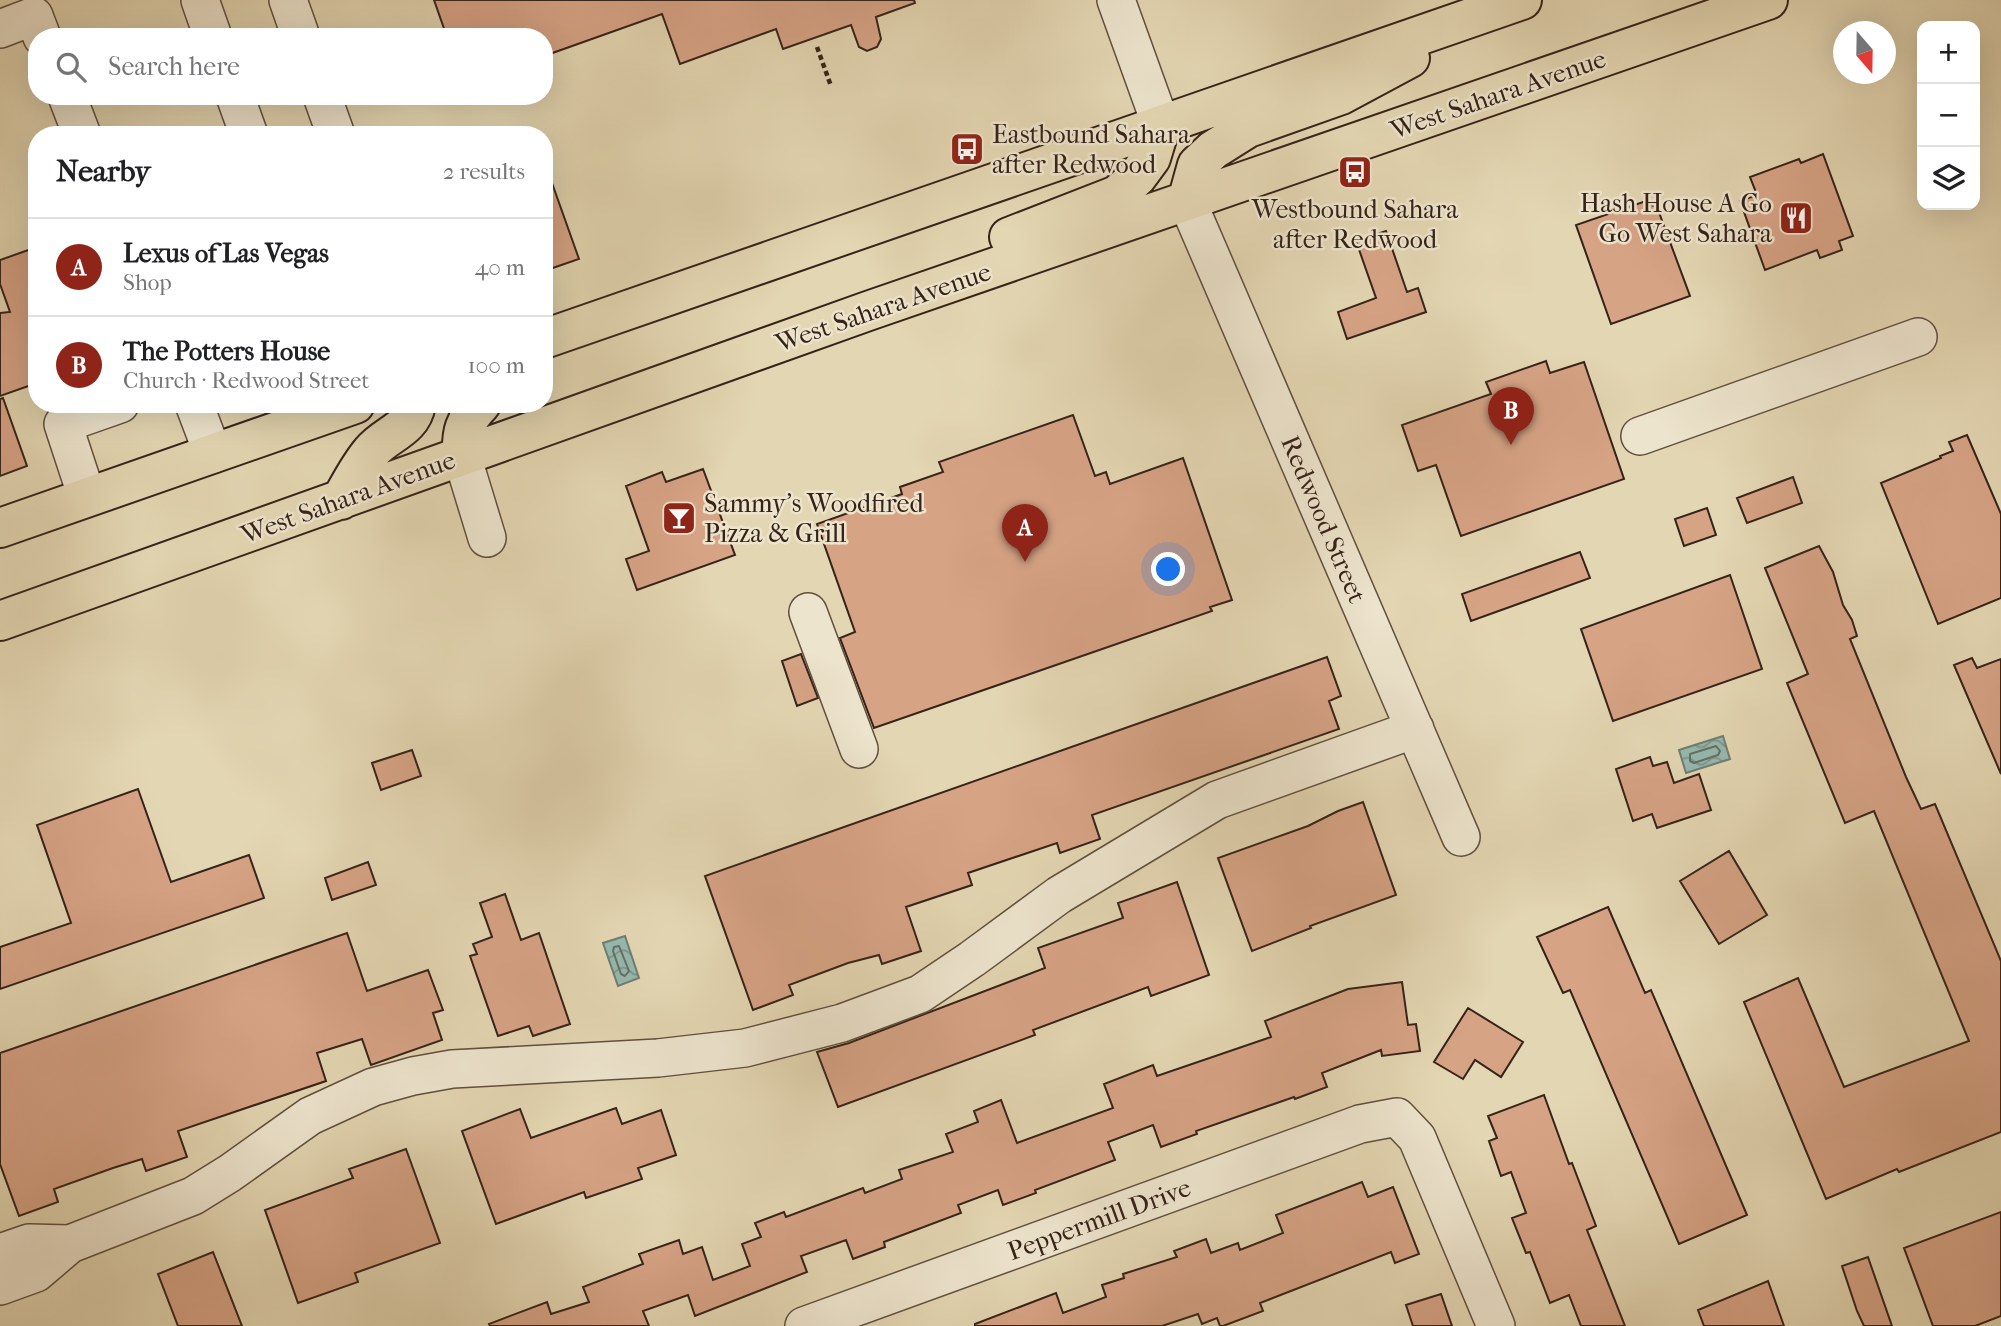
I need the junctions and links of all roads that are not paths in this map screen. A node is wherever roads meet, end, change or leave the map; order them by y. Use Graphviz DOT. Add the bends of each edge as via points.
graph roads {
  1 [pos="200,0"];
  2 [pos="288,0"];
  3 [pos="1116,0"];
  4 [pos="1735,0"];
  5 [pos="1768,0"];
  6 [pos="1519,1"];
  7 [pos="1704,22"];
  8 [pos="39,28"];
  9 [pos="210,28"];
  10 [pos="298,28"];
  11 [pos="0,29"];
  12 [pos="70,105"];
  13 [pos="238,105"];
  14 [pos="325,105"];
  15 [pos="1161,125"];
  16 [pos="79,126"];
  17 [pos="246,126"];
  18 [pos="333,126"];
  19 [pos="1187,201"];
  20 [pos="933,289"];
  21 [pos="1918,337"];
  22 [pos="553,338"];
  23 [pos="94,413"];
  24 [pos="197,413"];
  25 [pos="322,413"];
  26 [pos="415,413"];
  27 [pos="473,413"];
  28 [pos="1640,436"];
  29 [pos="213,454"];
  30 [pos="462,456"];
  31 [pos="88,497"];
  32 [pos="341,500"];
  33 [pos="0,527"];
  34 [pos="487,538"];
  35 [pos="808,612"];
  36 [pos="0,621"];
  37 [pos="1415,729"];
  38 [pos="859,749"];
  39 [pos="1461,837"];
  40 [pos="70,1244"];
  41 [pos="0,1253"];
  42 [pos="0,1286"];
  43 [pos="804,1326"];
  44 [pos="1496,1326"];
  1 -- 9 [label="street"];
  2 -- 10 [label="street"];
  3 -- 15 [label="street"];
  4 -- 7 [label="main road"];
  5 -- 7 [label="main road, West Sahara Avenue"];
  6 -- 15 [label="main road"];
  6 -- 19 [label="main road" via="1341,95 1248,128 1197,165"];
  7 -- 19 [label="main road, West Sahara Avenue"];
  8 -- 11 [label="street" via="34,16"];
  12 -- 16 [label="street"];
  13 -- 17 [label="street"];
  14 -- 18 [label="street"];
  15 -- 20 [label="main road" via="1151,159 1117,195 968,257"];
  15 -- 22 [label="main road"];
  19 -- 20 [label="main road, West Sahara Avenue"];
  19 -- 37 [label="street, Redwood Street"];
  20 -- 30 [label="main road, West Sahara Avenue"];
  21 -- 28 [label="street"];
  23 -- 31 [label="street" via="63,424"];
  24 -- 29 [label="street"];
  25 -- 29 [label="main road"];
  26 -- 32 [label="main road" via="399,432 372,450"];
  27 -- 30 [label="main road" via="461,437"];
  29 -- 31 [label="main road"];
  30 -- 32 [label="main road, West Sahara Avenue"];
  30 -- 34 [label="street"];
  31 -- 33 [label="main road"];
  32 -- 36 [label="main road, West Sahara Avenue"];
  35 -- 38 [label="street"];
  37 -- 39 [label="street, Redwood Street"];
  37 -- 40 [label="street" via="1217,800 1059,895 920,994 842,1023 745,1048 658,1058 452,1069 373,1087 310,1116 193,1196"];
  40 -- 41 [label="street" via="29,1242"];
  40 -- 42 [label="street" via="36,1273"];
  43 -- 44 [label="street, Peppermill Drive" via="1347,1129 1397,1117 1417,1138"];
}
